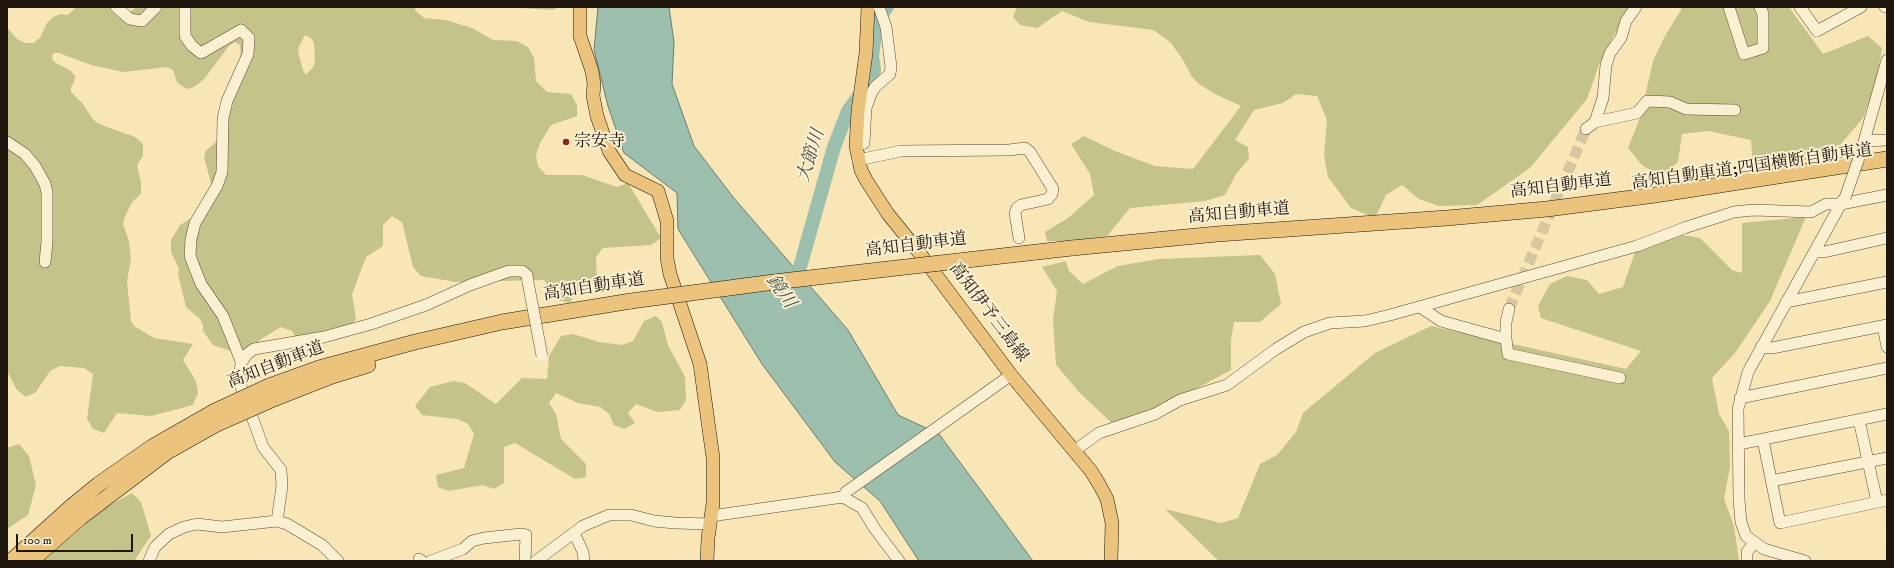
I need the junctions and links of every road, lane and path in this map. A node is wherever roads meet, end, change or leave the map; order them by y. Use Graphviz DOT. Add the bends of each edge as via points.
graph roads {
  1 [pos="116,7"];
  2 [pos="156,7"];
  3 [pos="185,7"];
  4 [pos="580,7"];
  5 [pos="1636,7"];
  6 [pos="1729,7"];
  7 [pos="1760,7"];
  8 [pos="1800,7"];
  9 [pos="1861,7"];
  10 [pos="875,11"];
  11 [pos="1887,60"];
  12 [pos="1882,100"];
  13 [pos="1735,110"];
  14 [pos="1887,140"];
  15 [pos="7,142"];
  16 [pos="856,146"];
  17 [pos="1862,146"];
  18 [pos="1887,159"];
  19 [pos="858,160"];
  20 [pos="1887,167"];
  21 [pos="1887,195"];
  22 [pos="1843,201"];
  23 [pos="1019,238"];
  24 [pos="1887,238"];
  25 [pos="1072,251"];
  26 [pos="1815,252"];
  27 [pos="45,262"];
  28 [pos="1887,282"];
  29 [pos="1786,302"];
  30 [pos="1420,306"];
  31 [pos="1509,309"];
  32 [pos="1885,326"];
  33 [pos="1506,339"];
  34 [pos="1761,346"];
  35 [pos="1887,347"];
  36 [pos="542,356"];
  37 [pos="241,361"];
  38 [pos="1887,368"];
  39 [pos="1011,375"];
  40 [pos="1620,378"];
  41 [pos="1740,398"];
  42 [pos="1887,414"];
  43 [pos="1859,420"];
  44 [pos="1763,440"];
  45 [pos="1739,444"];
  46 [pos="1074,451"];
  47 [pos="1887,458"];
  48 [pos="1868,462"];
  49 [pos="1772,481"];
  50 [pos="844,495"];
  51 [pos="1882,501"];
  52 [pos="77,512"];
  53 [pos="711,520"];
  54 [pos="277,521"];
  55 [pos="574,533"];
  56 [pos="1754,543"];
  57 [pos="11,561"];
  58 [pos="31,561"];
  59 [pos="149,561"];
  60 [pos="338,561"];
  61 [pos="431,561"];
  62 [pos="525,561"];
  63 [pos="536,561"];
  64 [pos="584,561"];
  65 [pos="707,561"];
  66 [pos="899,561"];
  67 [pos="1111,561"];
  68 [pos="1746,561"];
  69 [pos="1805,561"];
  1 -- 2 [label="street" via="130,19 142,21"];
  3 -- 37 [label="street" via="185,36 201,53 241,30 249,38 248,54 227,101 223,118 222,172 196,224 191,239 190,256 201,284 223,316"];
  4 -- 53 [label="main road" via="580,36 592,71 593,96 608,151 625,175 658,191 667,221 667,258 700,364 713,452 714,503"];
  5 -- 13 [label="street" via="1626,21 1621,38 1610,53 1606,65 1603,98 1591,126 1637,113 1647,101 1670,102 1686,109"];
  6 -- 7 [label="street" via="1744,54 1763,48 1763,14"];
  8 -- 9 [label="street" via="1817,31"];
  10 -- 16 [label="main road, 高知伊予三島線" via="866,53"];
  10 -- 16 [label="street" via="890,48 891,67 890,74 871,94 866,108 864,143"];
  11 -- 12 [label="street"];
  12 -- 17 [label="street"];
  14 -- 17 [label="street"];
  15 -- 27 [label="street" via="25,154 45,184"];
  16 -- 19 [label="main road, 高知伊予三島線"];
  17 -- 22 [label="street, bridge"];
  18 -- 25 [label="highway, 高知自動車道" via="1548,209 1217,234"];
  19 -- 23 [label="street" via="901,150 1025,148 1053,188 1048,199 1017,208 1015,213"];
  19 -- 39 [label="main road, 高知伊予三島線" via="873,194"];
  20 -- 25 [label="highway, 高知自動車道;四国横断自動車道" via="1708,196 1509,219"];
  21 -- 22 [label="street"];
  22 -- 26 [label="street"];
  22 -- 30 [label="street" via="1826,204 1811,212 1734,212 1637,246"];
  24 -- 26 [label="street"];
  25 -- 52 [label="highway, 高知自動車道, bridge" via="822,276 502,322 415,342 319,368 273,392 215,411 152,447 99,484"];
  26 -- 29 [label="street"];
  28 -- 29 [label="street"];
  29 -- 34 [label="street"];
  30 -- 33 [label="street" via="1437,320"];
  30 -- 46 [label="street" via="1365,321 1330,323 1304,332 1227,384 1180,400 1155,414 1099,433"];
  31 -- 33 [label="street"];
  32 -- 34 [label="street" via="1772,348"];
  32 -- 35 [label="street"];
  33 -- 40 [label="street" via="1508,354"];
  34 -- 41 [label="street" via="1748,372"];
  36 -- 37 [label="street, bridge" via="527,275 522,271 509,271 371,324 324,337 254,349"];
  37 -- 54 [label="street" via="239,380 254,425 263,446 281,470 282,486"];
  38 -- 41 [label="street"];
  39 -- 46 [label="main road, 高知伊予三島線"];
  39 -- 50 [label="street"];
  41 -- 45 [label="street"];
  42 -- 43 [label="street"];
  43 -- 44 [label="street"];
  43 -- 48 [label="street"];
  44 -- 45 [label="street"];
  44 -- 49 [label="street"];
  45 -- 56 [label="street" via="1741,522 1746,536"];
  46 -- 67 [label="main road, 高知伊予三島線" via="1091,471 1107,499 1112,523"];
  47 -- 48 [label="street"];
  48 -- 49 [label="street"];
  48 -- 51 [label="street"];
  49 -- 51 [label="street" via="1780,523"];
  50 -- 53 [label="street"];
  50 -- 66 [label="street" via="862,508 874,529"];
  52 -- 57 [label="highway, 高知自動車道"];
  52 -- 58 [label="highway, 高知自動車道"];
  53 -- 55 [label="street" via="675,524 630,515 609,515 583,526"];
  53 -- 65 [label="main road"];
  54 -- 59 [label="street" via="222,527 197,524 184,527 169,534 155,547"];
  54 -- 60 [label="street" via="287,524 322,545"];
  55 -- 63 [label="street"];
  55 -- 64 [label="street" via="583,552"];
  56 -- 68 [label="street" via="1747,552"];
  56 -- 69 [label="street" via="1764,549"];
  61 -- 62 [label="street" via="463,549 472,541 521,534 526,535"];
}
